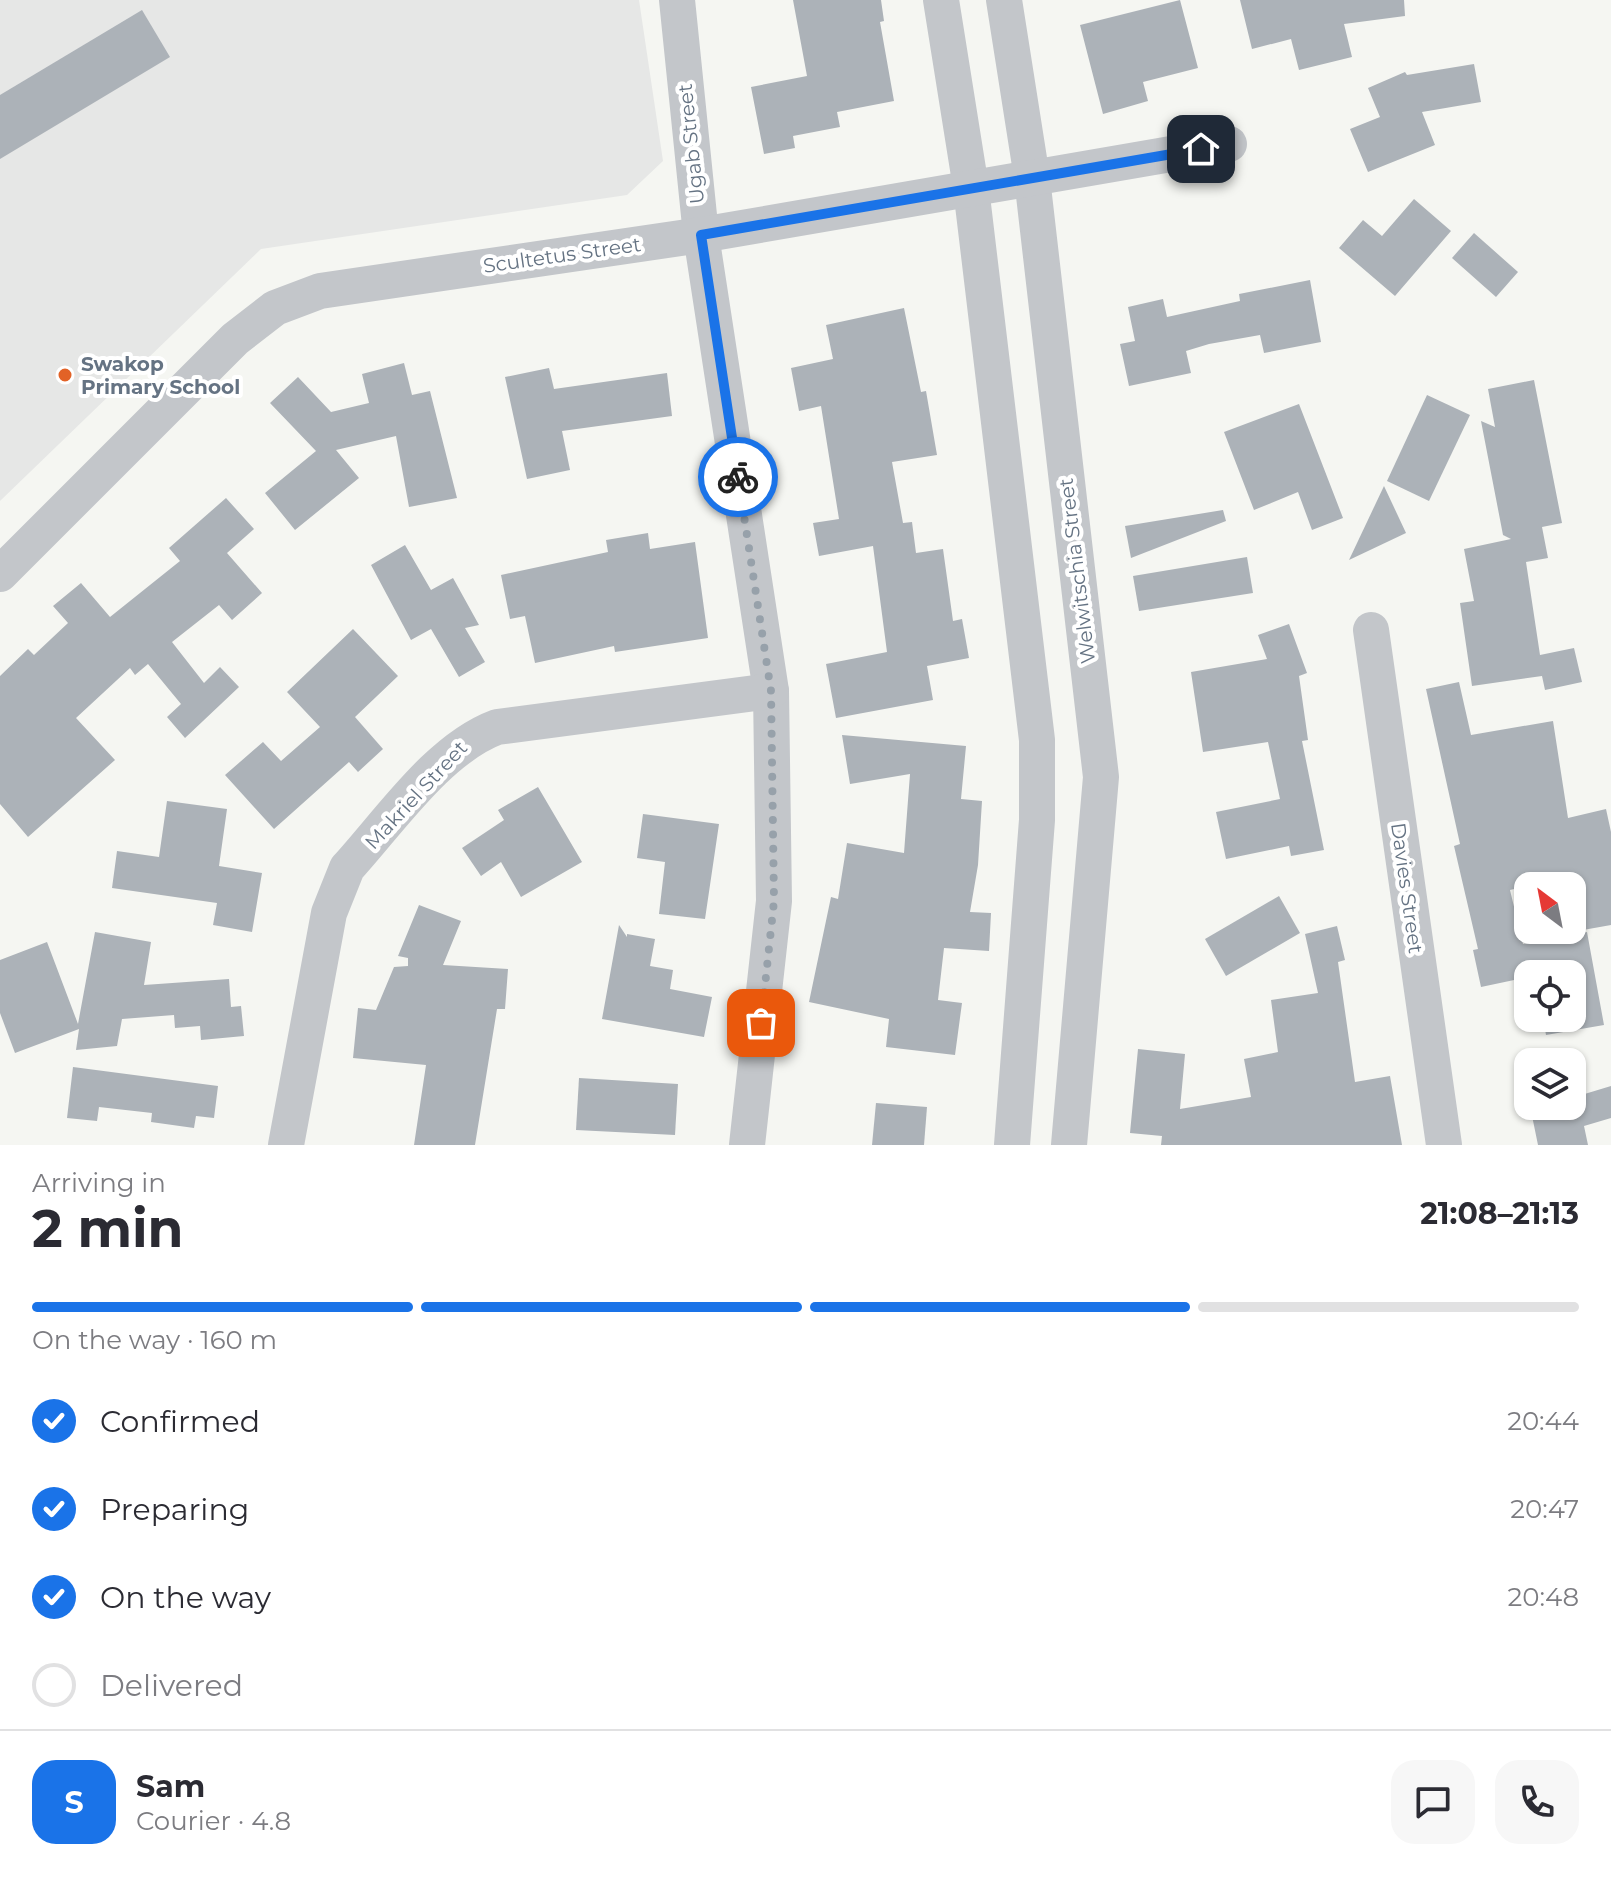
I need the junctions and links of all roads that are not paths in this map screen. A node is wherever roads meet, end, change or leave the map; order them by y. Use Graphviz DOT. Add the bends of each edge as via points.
graph roads {
  1 [pos="677,0"];
  2 [pos="941,0"];
  3 [pos="1004,0"];
  4 [pos="1229,144"];
  5 [pos="1032,178"];
  6 [pos="971,188"];
  7 [pos="701,235"];
  8 [pos="0,574"];
  9 [pos="1371,630"];
  10 [pos="771,691"];
  11 [pos="286,1145"];
  12 [pos="747,1145"];
  13 [pos="1012,1145"];
  14 [pos="1069,1145"];
  15 [pos="1444,1145"];
  1 -- 7 [label="street, Ugab Street"];
  2 -- 6 [label="street"];
  3 -- 5 [label="street, Welwitschia Street"];
  4 -- 5 [label="street, Scultetus Street"];
  5 -- 6 [label="street, Scultetus Street"];
  5 -- 14 [label="street, Welwitschia Street" via="1101,777"];
  6 -- 7 [label="street, Scultetus Street"];
  6 -- 13 [label="street" via="1039,780"];
  7 -- 8 [label="street, Scultetus Street" via="320,291 275,308 235,339"];
  7 -- 10 [label="street, Ugab Street"];
  9 -- 15 [label="street, Davies Street"];
  10 -- 11 [label="street, Makriel Street" via="497,727 472,736 449,756 347,868 337,889"];
  10 -- 12 [label="street, Ugab Street" via="774,901"];
}
